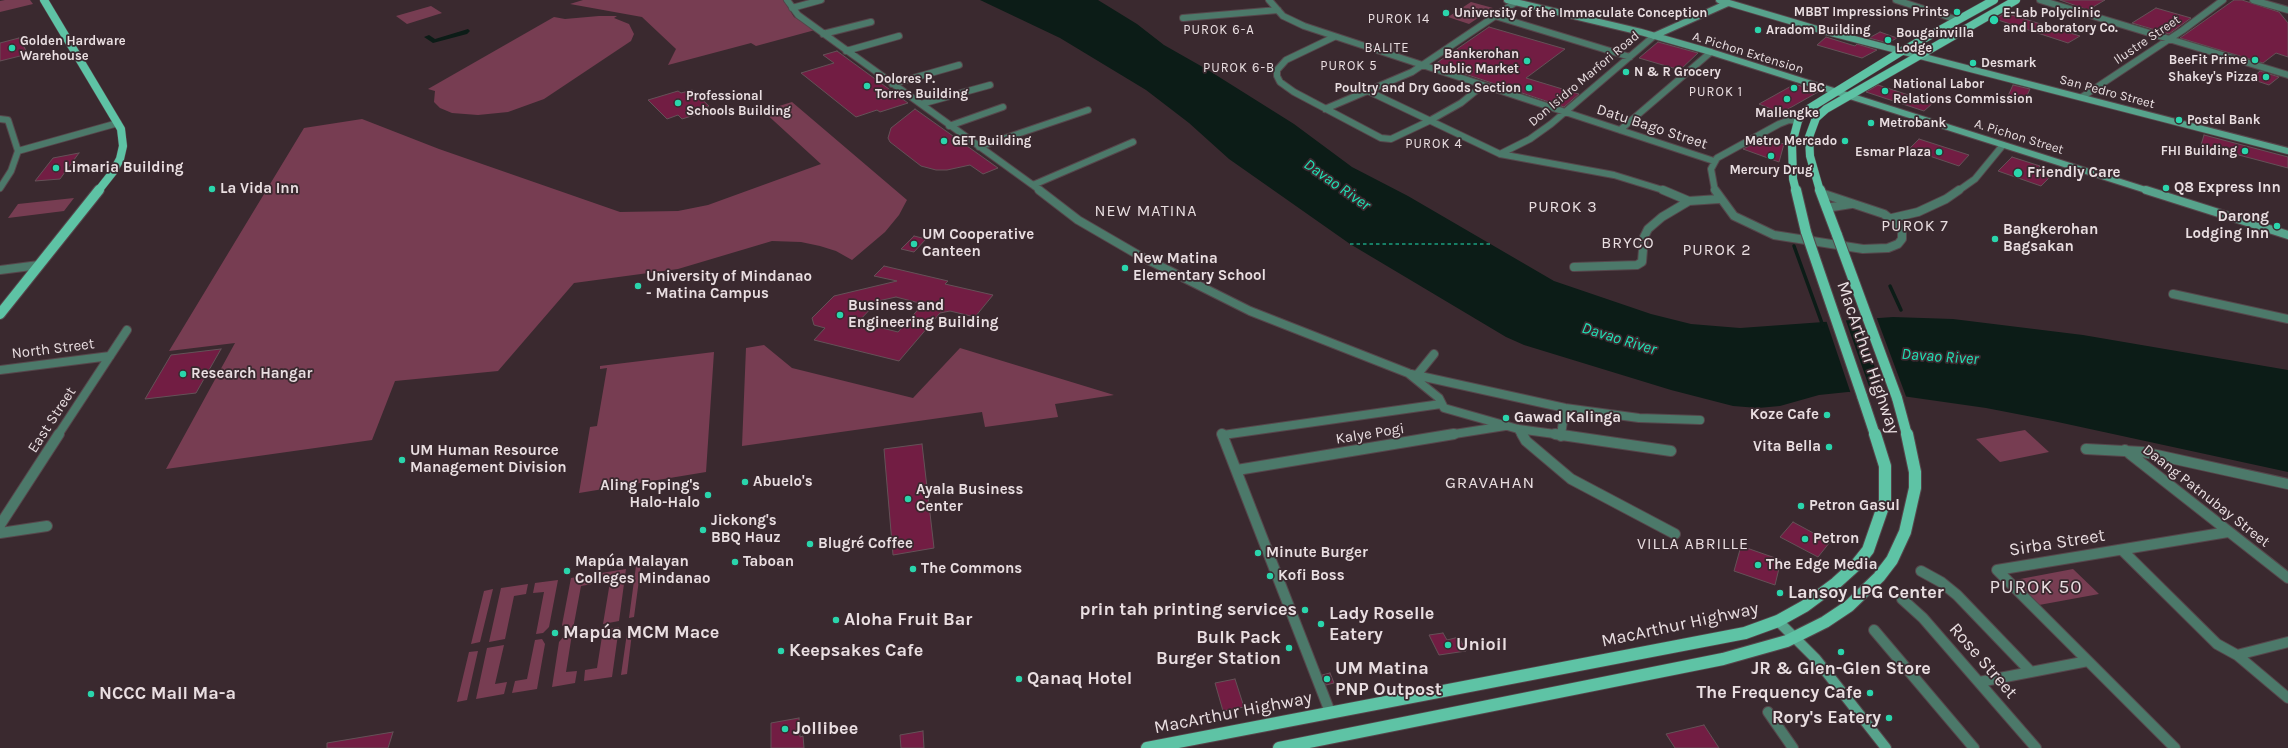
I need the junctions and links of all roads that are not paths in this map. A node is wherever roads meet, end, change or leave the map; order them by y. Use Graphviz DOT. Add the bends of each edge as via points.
graph roads {
  1 [pos="44,0"];
  2 [pos="787,0"];
  3 [pos="821,0"];
  4 [pos="1269,0"];
  5 [pos="1507,0"];
  6 [pos="1720,0"];
  7 [pos="1896,0"];
  8 [pos="1994,0"];
  9 [pos="2016,0"];
  10 [pos="2040,0"];
  11 [pos="2223,0"];
  12 [pos="2253,0"];
  13 [pos="1516,2"];
  14 [pos="1728,3"];
  15 [pos="792,8"];
  16 [pos="1278,10"];
  17 [pos="2288,10"];
  18 [pos="1495,16"];
  19 [pos="1183,18"];
  20 [pos="1958,20"];
  21 [pos="871,22"];
  22 [pos="824,34"];
  23 [pos="899,36"];
  24 [pos="1654,36"];
  25 [pos="1334,37"];
  26 [pos="2168,39"];
  27 [pos="846,51"];
  28 [pos="1902,51"];
  29 [pos="1711,52"];
  30 [pos="1920,56"];
  31 [pos="1630,57"];
  32 [pos="959,65"];
  33 [pos="1421,66"];
  34 [pos="2288,75"];
  35 [pos="892,84"];
  36 [pos="990,85"];
  37 [pos="1482,86"];
  38 [pos="1368,91"];
  39 [pos="1835,91"];
  40 [pos="1849,96"];
  41 [pos="2082,97"];
  42 [pos="921,104"];
  43 [pos="1003,107"];
  44 [pos="1325,109"];
  45 [pos="1088,110"];
  46 [pos="1565,112"];
  47 [pos="0,119"];
  48 [pos="117,121"];
  49 [pos="1429,121"];
  50 [pos="1798,121"];
  51 [pos="949,126"];
  52 [pos="1620,130"];
  53 [pos="1132,142"];
  54 [pos="2003,144"];
  55 [pos="979,147"];
  56 [pos="18,148"];
  57 [pos="2288,151"];
  58 [pos="1500,154"];
  59 [pos="1714,161"];
  60 [pos="1033,185"];
  61 [pos="0,188"];
  62 [pos="1821,193"];
  63 [pos="1719,199"];
  64 [pos="1689,201"];
  65 [pos="1860,205"];
  66 [pos="1826,208"];
  67 [pos="1892,218"];
  68 [pos="2288,234"];
  69 [pos="39,265"];
  70 [pos="1574,266"];
  71 [pos="0,270"];
  72 [pos="2173,294"];
  73 [pos="0,314"];
  74 [pos="2288,319"];
  75 [pos="127,330"];
  76 [pos="1434,354"];
  77 [pos="110,356"];
  78 [pos="0,370"];
  79 [pos="1408,373"];
  80 [pos="1418,375"];
  81 [pos="1441,404"];
  82 [pos="1565,408"];
  83 [pos="1700,420"];
  84 [pos="1507,426"];
  85 [pos="1518,429"];
  86 [pos="1561,436"];
  87 [pos="2086,449"];
  88 [pos="2125,450"];
  89 [pos="1671,451"];
  90 [pos="1237,470"];
  91 [pos="2288,484"];
  92 [pos="0,525"];
  93 [pos="47,526"];
  94 [pos="2228,532"];
  95 [pos="0,533"];
  96 [pos="1675,534"];
  97 [pos="2122,550"];
  98 [pos="1921,571"];
  99 [pos="2288,578"];
  100 [pos="1902,599"];
  101 [pos="1778,621"];
  102 [pos="1874,630"];
  103 [pos="1795,637"];
  104 [pos="2288,642"];
  105 [pos="2237,655"];
  106 [pos="2088,661"];
  107 [pos="2031,672"];
  108 [pos="1979,682"];
  109 [pos="2288,698"];
  110 [pos="1330,712"];
  111 [pos="1768,712"];
  112 [pos="1146,748"];
  113 [pos="1280,748"];
  114 [pos="1793,748"];
  115 [pos="1886,748"];
  116 [pos="1974,748"];
  117 [pos="2036,748"];
  118 [pos="2175,748"];
  1 -- 48 [label="main road"];
  2 -- 15 [label="street"];
  3 -- 15 [label="street"];
  4 -- 16 [label="street, Datu Bago Street"];
  5 -- 13 [label="main road, A. Pichon Extension"];
  6 -- 14 [label="main road, San Pedro Street"];
  7 -- 20 [label="street"];
  8 -- 20 [label="main road"];
  9 -- 30 [label="main road, MacArthur Highway"];
  10 -- 26 [label="street"];
  11 -- 26 [label="street, Ilustre Street"];
  12 -- 17 [label="street"];
  13 -- 18 [label="street"];
  13 -- 24 [label="main road, A. Pichon Extension"];
  14 -- 24 [label="main road, Don Isidro Marfori Road"];
  14 -- 28 [label="main road, San Pedro Street"];
  15 -- 22 [label="street"];
  16 -- 19 [label="street"];
  16 -- 25 [label="street, Datu Bago Street" via="1295,23"];
  18 -- 31 [label="street"];
  18 -- 33 [label="street"];
  20 -- 28 [label="main road"];
  21 -- 22 [label="street"];
  22 -- 27 [label="street"];
  23 -- 27 [label="street"];
  24 -- 29 [label="main road, A. Pichon Extension"];
  24 -- 31 [label="street, Don Isidro Marfori Road"];
  25 -- 33 [label="street, Datu Bago Street"];
  25 -- 44 [label="street" via="1290,58 1277,70 1280,82"];
  26 -- 34 [label="street"];
  26 -- 41 [label="street, Ilustre Street"];
  27 -- 35 [label="street"];
  28 -- 30 [label="main road, San Pedro Street"];
  28 -- 39 [label="main road"];
  29 -- 39 [label="main road, A. Pichon Extension"];
  29 -- 52 [label="street"];
  30 -- 40 [label="main road, MacArthur Highway"];
  30 -- 41 [label="main road, San Pedro Street"];
  31 -- 46 [label="street, Don Isidro Marfori Road"];
  32 -- 35 [label="street"];
  33 -- 37 [label="street, Datu Bago Street"];
  33 -- 38 [label="street"];
  35 -- 42 [label="street"];
  36 -- 42 [label="street"];
  37 -- 46 [label="street, Datu Bago Street"];
  37 -- 49 [label="street" via="1461,103"];
  38 -- 44 [label="street"];
  38 -- 49 [label="street"];
  39 -- 40 [label="main road, A. Pichon Street"];
  39 -- 50 [label="main road" via="1812,105"];
  40 -- 54 [label="main road, A. Pichon Street"];
  40 -- 62 [label="main road, MacArthur Highway" via="1821,112 1812,125 1809,148"];
  41 -- 57 [label="main road, San Pedro Street"];
  42 -- 51 [label="street"];
  43 -- 51 [label="street"];
  44 -- 49 [label="street" via="1386,139"];
  45 -- 55 [label="street"];
  46 -- 52 [label="street, Datu Bago Street"];
  46 -- 58 [label="street, Don Isidro Marfori Road" via="1541,132"];
  47 -- 56 [label="street" via="8,120"];
  48 -- 56 [label="street"];
  48 -- 69 [label="main road" via="124,146 113,172"];
  49 -- 58 [label="street"];
  50 -- 59 [label="street" via="1788,120 1779,124 1722,154"];
  50 -- 101 [label="main road, MacArthur Highway, bridge" via="1792,144 1793,179 1806,232 1885,466 1886,501 1868,550 1856,565 1805,606"];
  51 -- 55 [label="street"];
  52 -- 59 [label="street, Datu Bago Street"];
  53 -- 60 [label="street"];
  54 -- 67 [label="street" via="1975,179 1946,199 1918,212"];
  54 -- 68 [label="main road, A. Pichon Street"];
  55 -- 60 [label="street"];
  56 -- 61 [label="street" via="10,171"];
  58 -- 64 [label="street" via="1614,175 1661,189"];
  59 -- 63 [label="street, Datu Bago Street" via="1711,176"];
  60 -- 79 [label="street" via="1078,220 1140,256 1250,311"];
  62 -- 65 [label="street"];
  62 -- 66 [label="main road, MacArthur Highway"];
  63 -- 64 [label="street"];
  63 -- 67 [label="street, Datu Bago Street" via="1729,211 1758,229 1786,238 1835,246 1881,248 1898,244 1902,239 1902,232"];
  64 -- 70 [label="street" via="1662,217 1648,229 1644,237 1642,262 1637,265"];
  65 -- 66 [label="street" via="1845,204"];
  65 -- 67 [label="street"];
  66 -- 103 [label="main road, MacArthur Highway, bridge" via="1897,398 1915,472 1911,509 1902,539 1892,560 1866,591 1838,614"];
  69 -- 71 [label="street"];
  69 -- 73 [label="main road"];
  72 -- 74 [label="street"];
  75 -- 77 [label="street, East Street"];
  76 -- 80 [label="street"];
  77 -- 78 [label="street, North Street"];
  77 -- 92 [label="street, East Street"];
  79 -- 80 [label="street"];
  79 -- 81 [label="street" via="1439,398"];
  80 -- 82 [label="street"];
  81 -- 84 [label="street" via="1444,408"];
  81 -- 90 [label="street" via="1222,434"];
  82 -- 83 [label="street" via="1639,418"];
  82 -- 86 [label="street"];
  84 -- 85 [label="street"];
  84 -- 90 [label="street, Kalye Pogi"];
  85 -- 86 [label="street"];
  85 -- 96 [label="street" via="1526,441 1571,479"];
  86 -- 89 [label="street"];
  87 -- 88 [label="street"];
  88 -- 91 [label="street"];
  88 -- 94 [label="street, Daang Patnubay Street"];
  90 -- 110 [label="street"];
  93 -- 95 [label="street"];
  94 -- 97 [label="street, Sirba Street"];
  94 -- 99 [label="street, Daang Patnubay Street"];
  97 -- 105 [label="street" via="2217,644"];
  97 -- 106 [label="street, Sirba Street" via="1997,570"];
  98 -- 107 [label="street" via="1957,595"];
  100 -- 108 [label="street, Rose Street" via="1923,618"];
  101 -- 103 [label="main road"];
  101 -- 110 [label="main road, MacArthur Highway" via="1745,633"];
  102 -- 116 [label="street"];
  103 -- 113 [label="main road, MacArthur Highway" via="1760,650 1723,659"];
  103 -- 115 [label="main road" via="1820,663"];
  104 -- 105 [label="street"];
  105 -- 109 [label="street"];
  106 -- 107 [label="street"];
  106 -- 118 [label="street, Sirba Street"];
  107 -- 108 [label="street"];
  108 -- 117 [label="street, Rose Street"];
  110 -- 112 [label="main road, MacArthur Highway"];
  111 -- 114 [label="street"];
}
